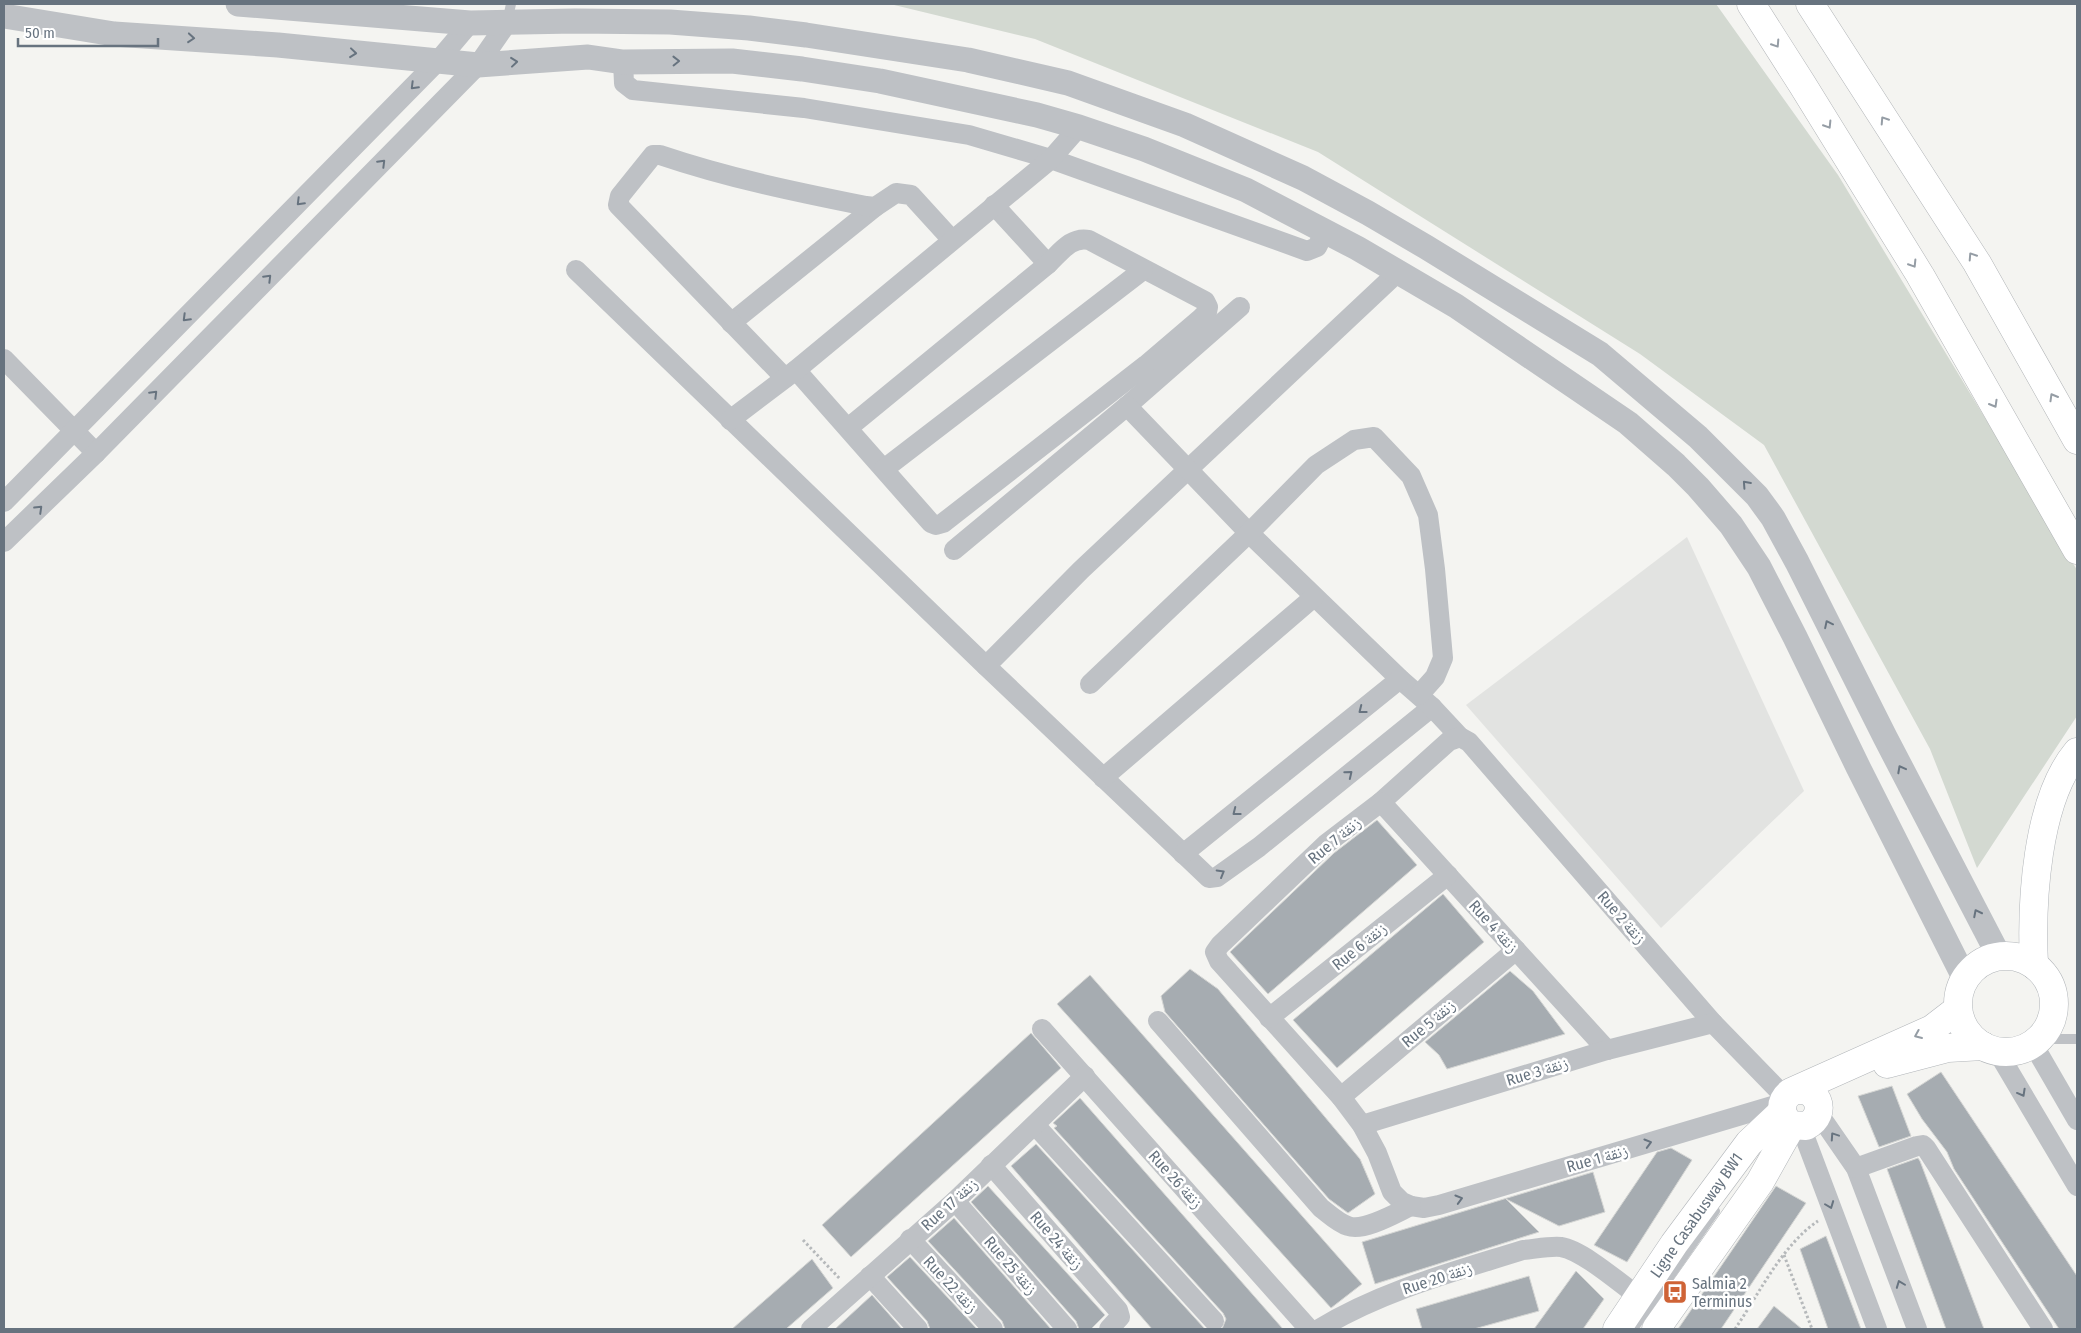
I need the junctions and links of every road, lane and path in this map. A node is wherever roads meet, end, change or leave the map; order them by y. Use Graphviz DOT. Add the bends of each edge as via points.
graph roads {
  1 [pos="238,4"];
  2 [pos="1750,4"];
  3 [pos="1810,4"];
  4 [pos="509,13"];
  5 [pos="4,16"];
  6 [pos="470,23"];
  7 [pos="438,62"];
  8 [pos="623,62"];
  9 [pos="478,65"];
  10 [pos="1079,127"];
  11 [pos="1051,159"];
  12 [pos="994,205"];
  13 [pos="876,207"];
  14 [pos="1325,231"];
  15 [pos="952,240"];
  16 [pos="1048,264"];
  17 [pos="576,270"];
  18 [pos="1143,270"];
  19 [pos="1398,272"];
  20 [pos="1240,307"];
  21 [pos="731,323"];
  22 [pos="4,359"];
  23 [pos="790,374"];
  24 [pos="1127,406"];
  25 [pos="730,420"];
  26 [pos="848,428"];
  27 [pos="75,431"];
  28 [pos="2077,440"];
  29 [pos="96,453"];
  30 [pos="884,469"];
  31 [pos="1189,470"];
  32 [pos="4,502"];
  33 [pos="1249,533"];
  34 [pos="4,542"];
  35 [pos="954,550"];
  36 [pos="2077,550"];
  37 [pos="1314,597"];
  38 [pos="986,666"];
  39 [pos="1400,679"];
  40 [pos="1090,684"];
  41 [pos="1425,701"];
  42 [pos="1460,737"];
  43 [pos="2077,752"];
  44 [pos="1103,778"];
  45 [pos="1381,802"];
  46 [pos="1183,854"];
  47 [pos="1448,875"];
  48 [pos="1516,950"];
  49 [pos="1999,956"];
  50 [pos="2034,965"];
  51 [pos="1965,979"];
  52 [pos="1958,1009"];
  53 [pos="1269,1018"];
  54 [pos="1158,1021"];
  55 [pos="1714,1023"];
  56 [pos="1042,1029"];
  57 [pos="2077,1040"];
  58 [pos="2036,1041"];
  59 [pos="1990,1049"];
  60 [pos="1607,1050"];
  61 [pos="1085,1076"];
  62 [pos="1341,1097"];
  63 [pos="1792,1113"];
  64 [pos="2077,1120"];
  65 [pos="1035,1125"];
  66 [pos="1362,1125"];
  67 [pos="1760,1161"];
  68 [pos="991,1165"];
  69 [pos="1856,1168"];
  70 [pos="2077,1186"];
  71 [pos="955,1201"];
  72 [pos="1411,1206"];
  73 [pos="1833,1213"];
  74 [pos="910,1239"];
  75 [pos="803,1240"];
  76 [pos="1784,1255"];
  77 [pos="870,1276"];
  78 [pos="852,1292"];
  79 [pos="1640,1298"];
  80 [pos="1214,1321"];
  81 [pos="1115,1323"];
  82 [pos="819,1327"];
  83 [pos="918,1329"];
  84 [pos="993,1329"];
  85 [pos="1067,1329"];
  86 [pos="1309,1329"];
  87 [pos="1319,1329"];
  88 [pos="1617,1329"];
  89 [pos="1633,1329"];
  90 [pos="1641,1329"];
  91 [pos="1656,1329"];
  92 [pos="1736,1329"];
  93 [pos="1812,1329"];
  94 [pos="1877,1329"];
  95 [pos="1917,1329"];
  96 [pos="2043,1329"];
  1 -- 6 [label="street"];
  2 -- 36 [label="main road, one-way" via="1920,275"];
  28 -- 3 [label="main road, one-way" via="1977,263"];
  4 -- 6 [label="street"];
  4 -- 9 [label="street"];
  49 -- 4 [label="street, one-way" via="1773,518 1705,443 1600,354 1426,247 1303,178 1185,125 1068,83 968,60 806,35 670,22 574,21"];
  5 -- 7 [label="street, one-way" via="114,34 278,44"];
  6 -- 7 [label="street"];
  7 -- 9 [label="street"];
  7 -- 27 [label="street, one-way"];
  9 -- 8 [label="street, one-way" via="588,57"];
  8 -- 10 [label="street, one-way" via="732,60 802,69 880,81"];
  8 -- 11 [label="street" via="624,84 633,90 804,108 969,135"];
  29 -- 9 [label="street, one-way"];
  10 -- 11 [label="street"];
  10 -- 14 [label="street" via="1246,190"];
  11 -- 12 [label="street"];
  11 -- 14 [label="street" via="1308,252 1317,247"];
  12 -- 15 [label="street"];
  12 -- 16 [label="street"];
  13 -- 15 [label="street" via="896,193 911,195"];
  13 -- 21 [label="street"];
  13 -- 21 [label="street" via="773,187 702,169 660,154 653,155 620,196 618,206"];
  14 -- 19 [label="street"];
  15 -- 23 [label="street"];
  16 -- 18 [label="street" via="1073,240 1081,238"];
  16 -- 26 [label="street"];
  17 -- 25 [label="street"];
  18 -- 30 [label="street"];
  18 -- 30 [label="street" via="1205,301 1207,312 1146,365 943,523 936,525 931,522"];
  19 -- 31 [label="street"];
  19 -- 51 [label="street" via="1456,306 1628,423 1676,465 1731,525 1795,636"];
  20 -- 24 [label="street"];
  21 -- 23 [label="street"];
  22 -- 27 [label="street"];
  23 -- 25 [label="street"];
  23 -- 26 [label="street"];
  24 -- 31 [label="street, Rue 2 زنقة"];
  24 -- 35 [label="street"];
  25 -- 38 [label="street"];
  26 -- 30 [label="street"];
  27 -- 29 [label="street"];
  27 -- 32 [label="street"];
  34 -- 29 [label="street, one-way"];
  31 -- 33 [label="street, Rue 2 زنقة"];
  31 -- 38 [label="street" via="1081,570"];
  33 -- 37 [label="street, Rue 2 زنقة"];
  33 -- 40 [label="street"];
  33 -- 41 [label="street" via="1316,465 1354,440 1374,437 1411,476 1428,515 1443,658"];
  37 -- 39 [label="street, Rue 2 زنقة"];
  37 -- 44 [label="street"];
  38 -- 44 [label="street"];
  39 -- 41 [label="street, Rue 2 زنقة"];
  39 -- 46 [label="street, one-way"];
  41 -- 42 [label="street, Rue 2 زنقة"];
  46 -- 41 [label="street, one-way" via="1209,878 1217,877 1259,847"];
  42 -- 45 [label="street, Rue 7 زنقة" via="1448,741"];
  42 -- 55 [label="street, Rue 2 زنقة" via="1469,742"];
  43 -- 50 [label="main road" via="2061,778 2044,832 2032,927"];
  44 -- 46 [label="street"];
  45 -- 47 [label="street, Rue 4 زنقة"];
  45 -- 53 [label="street, Rue 7 زنقة" via="1326,844 1215,952 1219,961"];
  47 -- 48 [label="street, Rue 4 زنقة"];
  47 -- 53 [label="street, Rue 6 زنقة"];
  48 -- 60 [label="street, Rue 4 زنقة"];
  48 -- 62 [label="street, Rue 5 زنقة"];
  49 -- 50 [label="main road" via="2023,959"];
  49 -- 51 [label="main road" via="1974,968"];
  50 -- 58 [label="main road" via="2046,977 2054,1009 2050,1025"];
  51 -- 52 [label="main road" via="1959,993"];
  52 -- 59 [label="main road" via="1962,1024 1971,1037"];
  52 -- 63 [label="main road, one-way" via="1932,1029"];
  53 -- 62 [label="street"];
  54 -- 72 [label="street" via="1321,1208 1338,1222 1365,1226"];
  55 -- 60 [label="street, Rue 3 زنقة"];
  55 -- 63 [label="street, Rue 2 زنقة"];
  56 -- 61 [label="street, Rue 26 زنقة"];
  57 -- 58 [label="lane"];
  58 -- 59 [label="main road" via="2016,1051"];
  58 -- 64 [label="street"];
  59 -- 63 [label="main road" via="1948,1048 1879,1067 1846,1079"];
  59 -- 70 [label="street, one-way"];
  60 -- 66 [label="street, Rue 3 زنقة"];
  61 -- 65 [label="street, Rue 17 زنقة"];
  61 -- 86 [label="street, Rue 26 زنقة"];
  62 -- 66 [label="street"];
  63 -- 67 [label="lane, Ligne Casabusway BW1"];
  69 -- 63 [label="street, one-way"];
  72 -- 63 [label="street, Rue 1 زنقة, one-way" via="1439,1205"];
  63 -- 73 [label="street, one-way"];
  63 -- 79 [label="main road" via="1749,1143 1674,1244"];
  63 -- 91 [label="main road" via="1760,1182"];
  65 -- 68 [label="street, Rue 17 زنقة"];
  65 -- 80 [label="street"];
  66 -- 72 [label="street" via="1392,1192"];
  68 -- 71 [label="street, Rue 17 زنقة"];
  68 -- 81 [label="street, Rue 24 زنقة" via="1118,1310"];
  95 -- 69 [label="street, one-way"];
  69 -- 96 [label="street" via="1917,1146 1926,1148"];
  71 -- 74 [label="street, Rue 17 زنقة"];
  71 -- 85 [label="street, Rue 25 زنقة"];
  73 -- 76 [label="path" via="1799,1237"];
  73 -- 94 [label="street"];
  74 -- 77 [label="street, Rue 17 زنقة"];
  74 -- 84 [label="street, Rue 22 زنقة"];
  75 -- 78 [label="path"];
  76 -- 92 [label="path"];
  76 -- 93 [label="path"];
  77 -- 78 [label="street, Rue 17 زنقة"];
  77 -- 83 [label="street"];
  78 -- 82 [label="street, Rue 17 زنقة"];
  79 -- 87 [label="street, Rue 20 زنقة" via="1585,1258 1562,1247 1522,1250 1364,1304"];
  79 -- 88 [label="main road"];
  89 -- 90 [label="lane, Ligne Casabusway BW1" via="1723,1206"];
}
